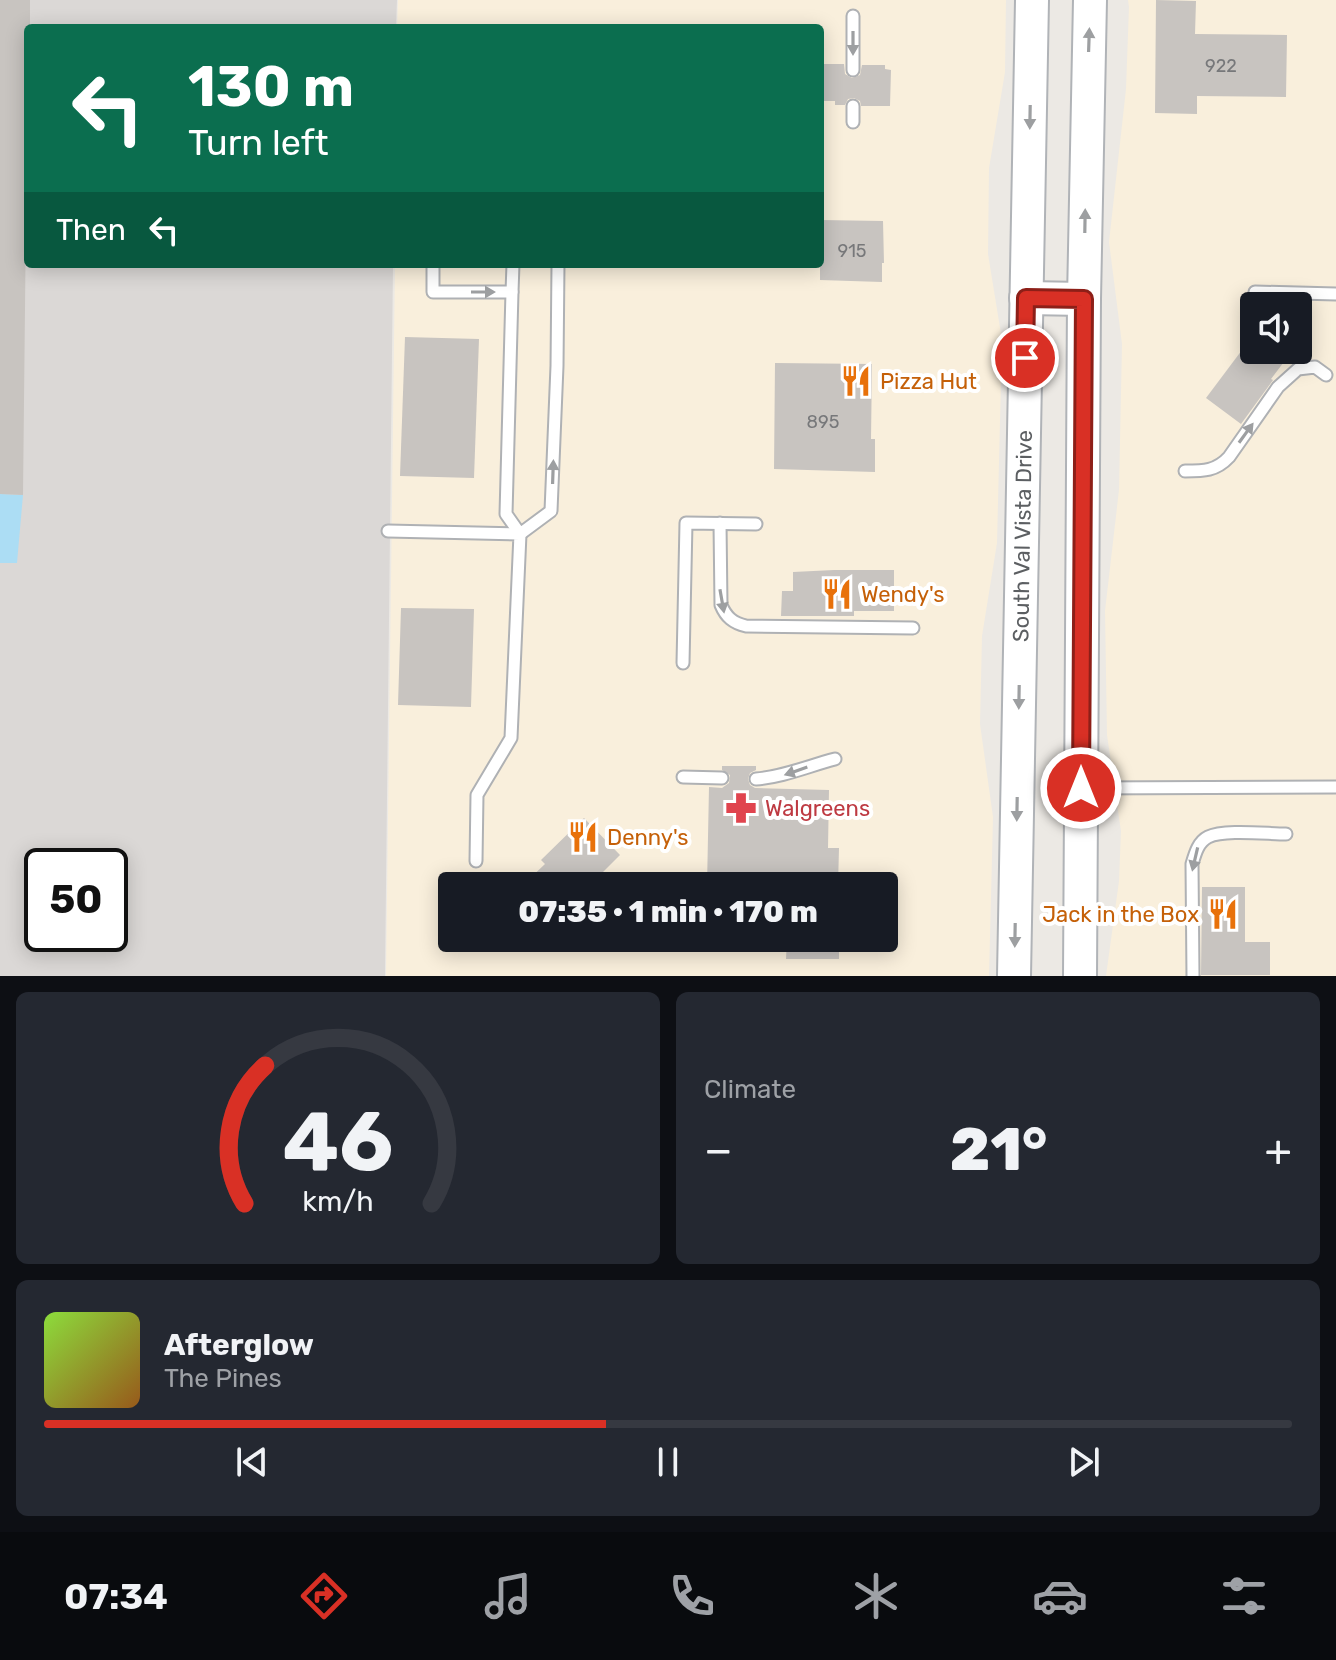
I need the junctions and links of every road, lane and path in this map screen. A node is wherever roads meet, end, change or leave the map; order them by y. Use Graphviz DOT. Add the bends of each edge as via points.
graph roads {
  1 [pos="1032,0"];
  2 [pos="1090,0"];
  3 [pos="853,16"];
  4 [pos="853,70"];
  5 [pos="853,106"];
  6 [pos="853,122"];
  7 [pos="433,268"];
  8 [pos="513,268"];
  9 [pos="558,268"];
  10 [pos="512,292"];
  11 [pos="1312,293"];
  12 [pos="1336,294"];
  13 [pos="1026,298"];
  14 [pos="1084,299"];
  15 [pos="1326,375"];
  16 [pos="1185,471"];
  17 [pos="720,523"];
  18 [pos="756,524"];
  19 [pos="388,531"];
  20 [pos="520,534"];
  21 [pos="913,628"];
  22 [pos="683,663"];
  23 [pos="835,759"];
  24 [pos="683,777"];
  25 [pos="722,778"];
  26 [pos="756,779"];
  27 [pos="1336,787"];
  28 [pos="1081,788"];
  29 [pos="1286,834"];
  30 [pos="476,861"];
  31 [pos="1014,976"];
  32 [pos="1080,976"];
  33 [pos="1193,976"];
  1 -- 13 [label="main road, South Val Vista Drive, one-way"];
  14 -- 2 [label="main road, one-way"];
  3 -- 4 [label="lane, one-way"];
  5 -- 6 [label="lane"];
  7 -- 10 [label="lane, one-way" via="433,292"];
  8 -- 10 [label="lane"];
  20 -- 9 [label="lane, one-way" via="551,511"];
  10 -- 20 [label="lane" via="506,514"];
  11 -- 12 [label="lane"];
  13 -- 14 [label="main road"];
  13 -- 31 [label="main road, South Val Vista Drive, one-way"];
  14 -- 28 [label="main road"];
  16 -- 15 [label="lane, one-way" via="1222,465 1278,387 1298,369 1315,367"];
  17 -- 18 [label="lane"];
  17 -- 21 [label="lane, one-way" via="721,605 725,616 738,624"];
  17 -- 22 [label="lane" via="686,523"];
  19 -- 20 [label="lane"];
  20 -- 30 [label="lane" via="511,738 477,795"];
  23 -- 26 [label="lane, one-way"];
  24 -- 25 [label="lane"];
  27 -- 28 [label="lane"];
  28 -- 32 [label="main road"];
  29 -- 33 [label="lane, one-way" via="1224,833 1206,837 1197,847 1192,864"];
}
